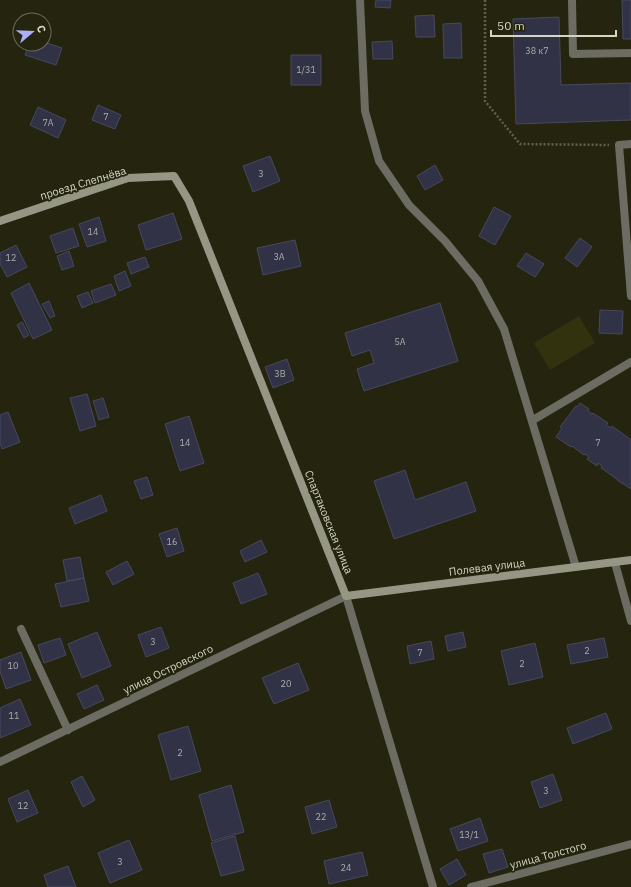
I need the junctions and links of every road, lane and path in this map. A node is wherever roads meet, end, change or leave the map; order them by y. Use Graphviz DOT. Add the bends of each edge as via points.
graph roads {
  1 [pos="360,0"];
  2 [pos="485,0"];
  3 [pos="572,0"];
  4 [pos="631,53"];
  5 [pos="631,144"];
  6 [pos="619,145"];
  7 [pos="174,176"];
  8 [pos="0,221"];
  9 [pos="631,296"];
  10 [pos="631,362"];
  11 [pos="533,420"];
  12 [pos="631,560"];
  13 [pos="615,563"];
  14 [pos="576,567"];
  15 [pos="346,596"];
  16 [pos="631,621"];
  17 [pos="22,629"];
  18 [pos="68,730"];
  19 [pos="0,762"];
  20 [pos="631,844"];
  21 [pos="433,887"];
  22 [pos="471,887"];
  1 -- 11 [label="street" via="364,111 379,161 409,205 478,281 504,329"];
  2 -- 6 [label="path" via="485,101 520,144"];
  3 -- 4 [label="street" via="573,54"];
  5 -- 6 [label="street"];
  6 -- 9 [label="street"];
  7 -- 8 [label="street, проезд Слепнёва" via="128,178"];
  7 -- 15 [label="street, Спартаковская улица" via="189,201"];
  10 -- 11 [label="street"];
  11 -- 14 [label="street"];
  12 -- 13 [label="street, Полевая улица"];
  13 -- 14 [label="street, Полевая улица"];
  13 -- 16 [label="street"];
  14 -- 15 [label="street, Полевая улица"];
  15 -- 18 [label="street, улица Островского"];
  15 -- 21 [label="street, Спартаковская улица"];
  17 -- 18 [label="street"];
  18 -- 19 [label="street, улица Островского"];
  20 -- 22 [label="street, улица Толстого"];
}
